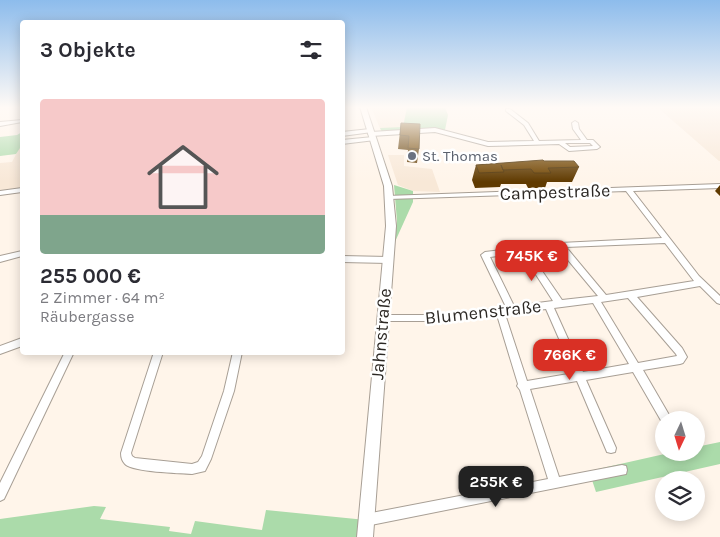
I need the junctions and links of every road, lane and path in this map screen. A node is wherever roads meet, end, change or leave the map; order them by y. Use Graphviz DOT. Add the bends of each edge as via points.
graph roads {
  1 [pos="371,132"];
  2 [pos="409,132"];
  3 [pos="442,132"];
  4 [pos="531,132"];
  5 [pos="578,132"];
  6 [pos="345,134"];
  7 [pos="372,135"];
  8 [pos="345,141"];
  9 [pos="585,141"];
  10 [pos="560,142"];
  11 [pos="538,143"];
  12 [pos="720,186"];
  13 [pos="628,189"];
  14 [pos="20,190"];
  15 [pos="0,193"];
  16 [pos="390,197"];
  17 [pos="667,240"];
  18 [pos="560,245"];
  19 [pos="523,249"];
  20 [pos="20,254"];
  21 [pos="0,259"];
  22 [pos="345,259"];
  23 [pos="388,260"];
  24 [pos="701,283"];
  25 [pos="630,295"];
  26 [pos="599,299"];
  27 [pos="720,301"];
  28 [pos="554,304"];
  29 [pos="512,310"];
  30 [pos="500,312"];
  31 [pos="383,318"];
  32 [pos="20,343"];
  33 [pos="0,350"];
  34 [pos="69,355"];
  35 [pos="157,355"];
  36 [pos="237,355"];
  37 [pos="637,368"];
  38 [pos="582,377"];
  39 [pos="522,386"];
  40 [pos="662,411"];
  41 [pos="612,448"];
  42 [pos="622,470"];
  43 [pos="555,483"];
  44 [pos="0,495"];
  45 [pos="366,520"];
  46 [pos="364,537"];
  1 -- 7 [label="street, Jahnstraße"];
  2 -- 7 [label="street"];
  3 -- 11 [label="street" via="484,144"];
  4 -- 11 [label="street"];
  5 -- 9 [label="street"];
  6 -- 7 [label="street"];
  7 -- 8 [label="street"];
  7 -- 16 [label="street, Jahnstraße"];
  9 -- 10 [label="street"];
  9 -- 10 [label="street" via="591,141 597,147 569,148"];
  10 -- 11 [label="street"];
  12 -- 13 [label="street, Campestraße"];
  13 -- 16 [label="street, Campestraße"];
  13 -- 17 [label="street"];
  14 -- 15 [label="street"];
  16 -- 23 [label="street, Jahnstraße"];
  17 -- 18 [label="street"];
  17 -- 24 [label="street"];
  18 -- 19 [label="street"];
  18 -- 26 [label="street"];
  19 -- 28 [label="street"];
  19 -- 29 [label="street" via="485,255"];
  20 -- 21 [label="street"];
  22 -- 23 [label="street"];
  23 -- 31 [label="street, Jahnstraße"];
  24 -- 25 [label="street, Blumenstraße"];
  24 -- 27 [label="street"];
  25 -- 26 [label="street, Blumenstraße"];
  25 -- 37 [label="street" via="682,357"];
  26 -- 28 [label="street, Blumenstraße"];
  26 -- 37 [label="street"];
  28 -- 29 [label="street, Blumenstraße"];
  28 -- 38 [label="street"];
  29 -- 30 [label="street, Blumenstraße"];
  30 -- 31 [label="street, Blumenstraße" via="444,318"];
  30 -- 39 [label="street"];
  31 -- 45 [label="street, Jahnstraße"];
  32 -- 33 [label="street"];
  34 -- 44 [label="street"];
  35 -- 36 [label="street" via="126,459 133,464 192,469 200,467 206,459"];
  37 -- 38 [label="street"];
  37 -- 40 [label="street"];
  38 -- 39 [label="street"];
  38 -- 41 [label="street"];
  39 -- 43 [label="street"];
  42 -- 43 [label="street"];
  43 -- 45 [label="street"];
  45 -- 46 [label="street, Jahnstraße"];
}
